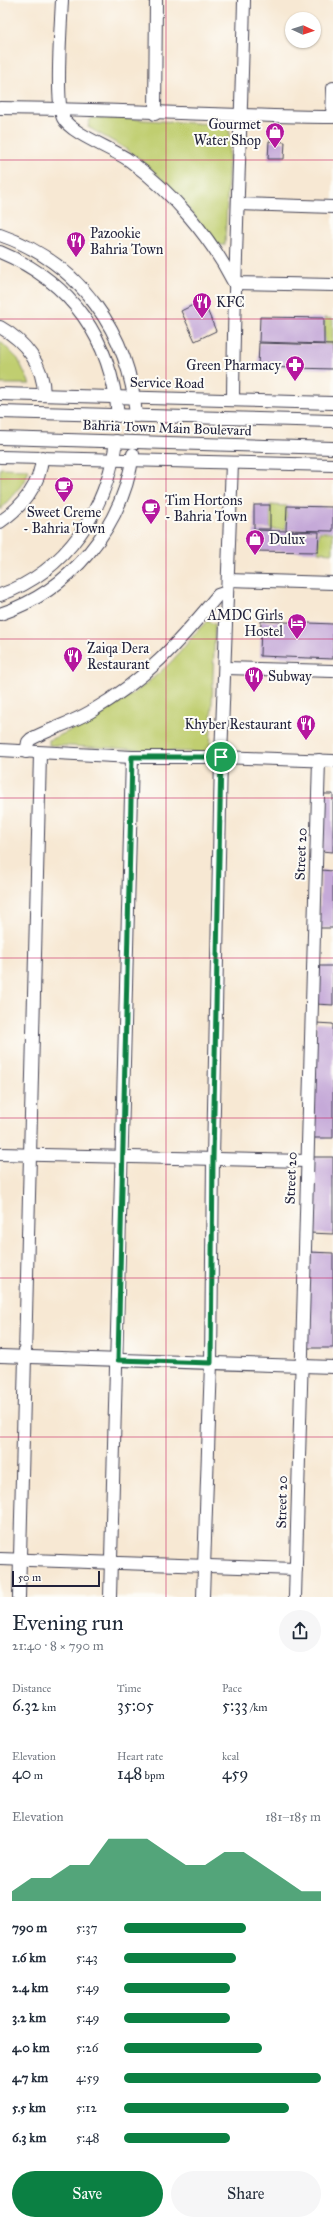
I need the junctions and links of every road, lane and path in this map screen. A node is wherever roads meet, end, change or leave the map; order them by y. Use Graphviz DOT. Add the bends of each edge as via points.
graph roads {
  1 [pos="62,0"];
  2 [pos="156,0"];
  3 [pos="244,0"];
  4 [pos="333,88"];
  5 [pos="0,108"];
  6 [pos="59,108"];
  7 [pos="155,114"];
  8 [pos="242,117"];
  9 [pos="333,117"];
  10 [pos="238,204"];
  11 [pos="333,207"];
  12 [pos="0,235"];
  13 [pos="0,252"];
  14 [pos="234,283"];
  15 [pos="333,285"];
  16 [pos="0,327"];
  17 [pos="0,394"];
  18 [pos="44,395"];
  19 [pos="116,397"];
  20 [pos="135,398"];
  21 [pos="233,400"];
  22 [pos="333,403"];
  23 [pos="0,412"];
  24 [pos="118,416"];
  25 [pos="136,416"];
  26 [pos="333,422"];
  27 [pos="0,438"];
  28 [pos="116,441"];
  29 [pos="134,443"];
  30 [pos="333,448"];
  31 [pos="0,456"];
  32 [pos="42,457"];
  33 [pos="114,460"];
  34 [pos="132,461"];
  35 [pos="232,463"];
  36 [pos="333,465"];
  37 [pos="0,522"];
  38 [pos="333,583"];
  39 [pos="228,586"];
  40 [pos="0,595"];
  41 [pos="0,614"];
  42 [pos="226,668"];
  43 [pos="333,671"];
  44 [pos="0,750"];
  45 [pos="26,752"];
  46 [pos="40,754"];
  47 [pos="132,757"];
  48 [pos="221,757"];
  49 [pos="319,760"];
  50 [pos="333,761"];
  51 [pos="0,1154"];
  52 [pos="30,1155"];
  53 [pos="122,1157"];
  54 [pos="213,1159"];
  55 [pos="307,1161"];
  56 [pos="0,1356"];
  57 [pos="25,1357"];
  58 [pos="118,1360"];
  59 [pos="211,1363"];
  60 [pos="301,1366"];
  61 [pos="333,1367"];
  62 [pos="0,1559"];
  63 [pos="20,1560"];
  64 [pos="111,1564"];
  65 [pos="204,1567"];
  66 [pos="296,1569"];
  67 [pos="20,1597"];
  68 [pos="110,1597"];
  69 [pos="203,1597"];
  70 [pos="295,1597"];
  1 -- 6 [label="street"];
  2 -- 7 [label="street"];
  3 -- 8 [label="street"];
  4 -- 9 [label="street"];
  5 -- 6 [label="street"];
  6 -- 7 [label="street"];
  6 -- 14 [label="street" via="68,126 129,160 163,190 199,230 224,264"];
  7 -- 8 [label="street"];
  8 -- 9 [label="street"];
  8 -- 10 [label="street"];
  10 -- 11 [label="street"];
  10 -- 14 [label="street"];
  12 -- 20 [label="street" via="48,258 86,292 106,319 120,345"];
  13 -- 19 [label="street" via="43,275 78,309 103,352"];
  14 -- 15 [label="street"];
  14 -- 21 [label="street"];
  16 -- 18 [label="street" via="14,337 34,358 41,373"];
  17 -- 18 [label="street, Service Road"];
  18 -- 19 [label="street, Service Road"];
  19 -- 20 [label="street, Service Road"];
  19 -- 24 [label="street"];
  20 -- 21 [label="street, Service Road"];
  20 -- 25 [label="street"];
  21 -- 22 [label="street, Service Road"];
  23 -- 24 [label="street, Bahria Town Main Boulevard"];
  24 -- 25 [label="street, Bahria Town Main Boulevard"];
  25 -- 26 [label="street, Bahria Town Main Boulevard"];
  27 -- 28 [label="street, Bahria Town Main Boulevard"];
  28 -- 29 [label="street, Bahria Town Main Boulevard"];
  28 -- 33 [label="street"];
  29 -- 30 [label="street, Bahria Town Main Boulevard"];
  29 -- 34 [label="street"];
  31 -- 32 [label="street"];
  32 -- 33 [label="street"];
  32 -- 37 [label="street" via="41,473 30,493 19,507"];
  33 -- 34 [label="street"];
  33 -- 40 [label="street" via="98,505 72,545 41,573"];
  34 -- 35 [label="street"];
  34 -- 41 [label="street" via="115,513 84,559 42,594"];
  35 -- 36 [label="street"];
  35 -- 39 [label="street"];
  38 -- 39 [label="street"];
  39 -- 42 [label="street"];
  39 -- 45 [label="street" via="181,640 141,678 88,713 31,739"];
  42 -- 43 [label="street"];
  42 -- 48 [label="street"];
  44 -- 45 [label="street"];
  45 -- 46 [label="street"];
  46 -- 47 [label="street"];
  46 -- 52 [label="street"];
  47 -- 48 [label="street"];
  47 -- 53 [label="street"];
  48 -- 49 [label="street"];
  48 -- 54 [label="street"];
  49 -- 50 [label="street"];
  49 -- 55 [label="street, Street 20"];
  51 -- 52 [label="street"];
  52 -- 53 [label="street"];
  52 -- 57 [label="street"];
  53 -- 54 [label="street"];
  53 -- 58 [label="street"];
  54 -- 55 [label="street"];
  54 -- 59 [label="street"];
  55 -- 60 [label="street, Street 20"];
  56 -- 57 [label="street"];
  57 -- 58 [label="street"];
  57 -- 63 [label="street"];
  58 -- 59 [label="street"];
  58 -- 64 [label="street"];
  59 -- 60 [label="street"];
  59 -- 65 [label="street"];
  60 -- 61 [label="street"];
  60 -- 66 [label="street, Street 20"];
  62 -- 63 [label="street"];
  63 -- 64 [label="street"];
  63 -- 67 [label="street"];
  64 -- 65 [label="street"];
  64 -- 68 [label="street"];
  65 -- 66 [label="street"];
  65 -- 69 [label="street"];
  66 -- 70 [label="street, Street 20"];
}
